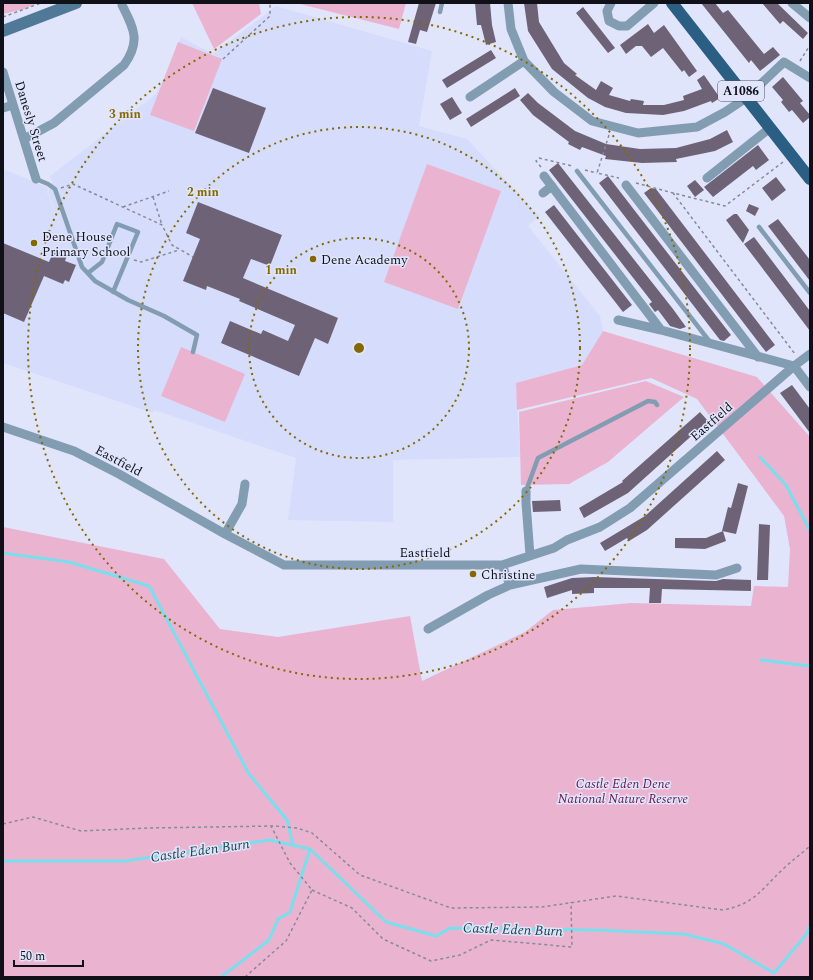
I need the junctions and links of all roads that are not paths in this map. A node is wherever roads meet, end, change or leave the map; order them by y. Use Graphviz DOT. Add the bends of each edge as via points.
graph roads {
  1 [pos="76,3"];
  2 [pos="442,3"];
  3 [pos="508,3"];
  4 [pos="611,3"];
  5 [pos="654,3"];
  6 [pos="672,3"];
  7 [pos="792,3"];
  8 [pos="122,5"];
  9 [pos="440,12"];
  10 [pos="810,18"];
  11 [pos="3,31"];
  12 [pos="524,61"];
  13 [pos="3,72"];
  14 [pos="810,78"];
  15 [pos="470,97"];
  16 [pos="746,98"];
  17 [pos="13,105"];
  18 [pos="3,108"];
  19 [pos="770,128"];
  20 [pos="24,139"];
  21 [pos="577,169"];
  22 [pos="544,176"];
  23 [pos="707,178"];
  24 [pos="36,179"];
  25 [pos="810,180"];
  26 [pos="628,182"];
  27 [pos="552,186"];
  28 [pos="543,193"];
  29 [pos="759,227"];
  30 [pos="88,273"];
  31 [pos="113,292"];
  32 [pos="810,293"];
  33 [pos="618,320"];
  34 [pos="661,330"];
  35 [pos="711,343"];
  36 [pos="193,352"];
  37 [pos="810,354"];
  38 [pos="758,357"];
  39 [pos="798,363"];
  40 [pos="810,386"];
  41 [pos="657,405"];
  42 [pos="3,427"];
  43 [pos="245,484"];
  44 [pos="526,491"];
  45 [pos="225,534"];
  46 [pos="530,554"];
  47 [pos="502,565"];
  48 [pos="737,568"];
  49 [pos="510,585"];
  50 [pos="428,629"];
  1 -- 11 [label="main road"];
  2 -- 9 [label="lane"];
  3 -- 12 [label="street" via="511,29"];
  4 -- 5 [label="street" via="607,11 610,21 619,26 627,26"];
  6 -- 16 [label="main road, A1086"];
  7 -- 10 [label="street"];
  8 -- 20 [label="street" via="134,29 132,54 124,65 54,124"];
  12 -- 15 [label="street"];
  12 -- 16 [label="street" via="560,97 592,121 638,133 696,127"];
  13 -- 17 [label="street, Danesly Street"];
  14 -- 16 [label="street" via="784,62"];
  16 -- 19 [label="main road, A1086"];
  17 -- 18 [label="street"];
  17 -- 20 [label="street, Danesly Street"];
  19 -- 23 [label="street"];
  19 -- 25 [label="main road, A1086"];
  20 -- 24 [label="street, Danesly Street"];
  21 -- 35 [label="lane"];
  22 -- 27 [label="street"];
  24 -- 30 [label="lane" via="55,189 82,267"];
  26 -- 38 [label="street"];
  27 -- 28 [label="street"];
  27 -- 34 [label="street"];
  29 -- 32 [label="lane"];
  30 -- 31 [label="lane" via="95,281"];
  30 -- 31 [label="lane" via="102,262 117,224 138,232"];
  31 -- 36 [label="lane" via="197,335"];
  33 -- 34 [label="street"];
  34 -- 35 [label="street"];
  35 -- 38 [label="street"];
  37 -- 39 [label="street, Eastfield"];
  38 -- 39 [label="street"];
  39 -- 40 [label="street"];
  39 -- 46 [label="street, Eastfield" via="630,508 600,527 554,548"];
  41 -- 44 [label="lane" via="648,401 538,458"];
  42 -- 45 [label="street, Eastfield" via="74,451"];
  43 -- 45 [label="street" via="242,504"];
  44 -- 46 [label="street"];
  45 -- 47 [label="street, Eastfield" via="284,565"];
  46 -- 47 [label="street, Eastfield"];
  47 -- 49 [label="street"];
  48 -- 49 [label="street" via="716,575 581,569"];
  49 -- 50 [label="street"];
}
